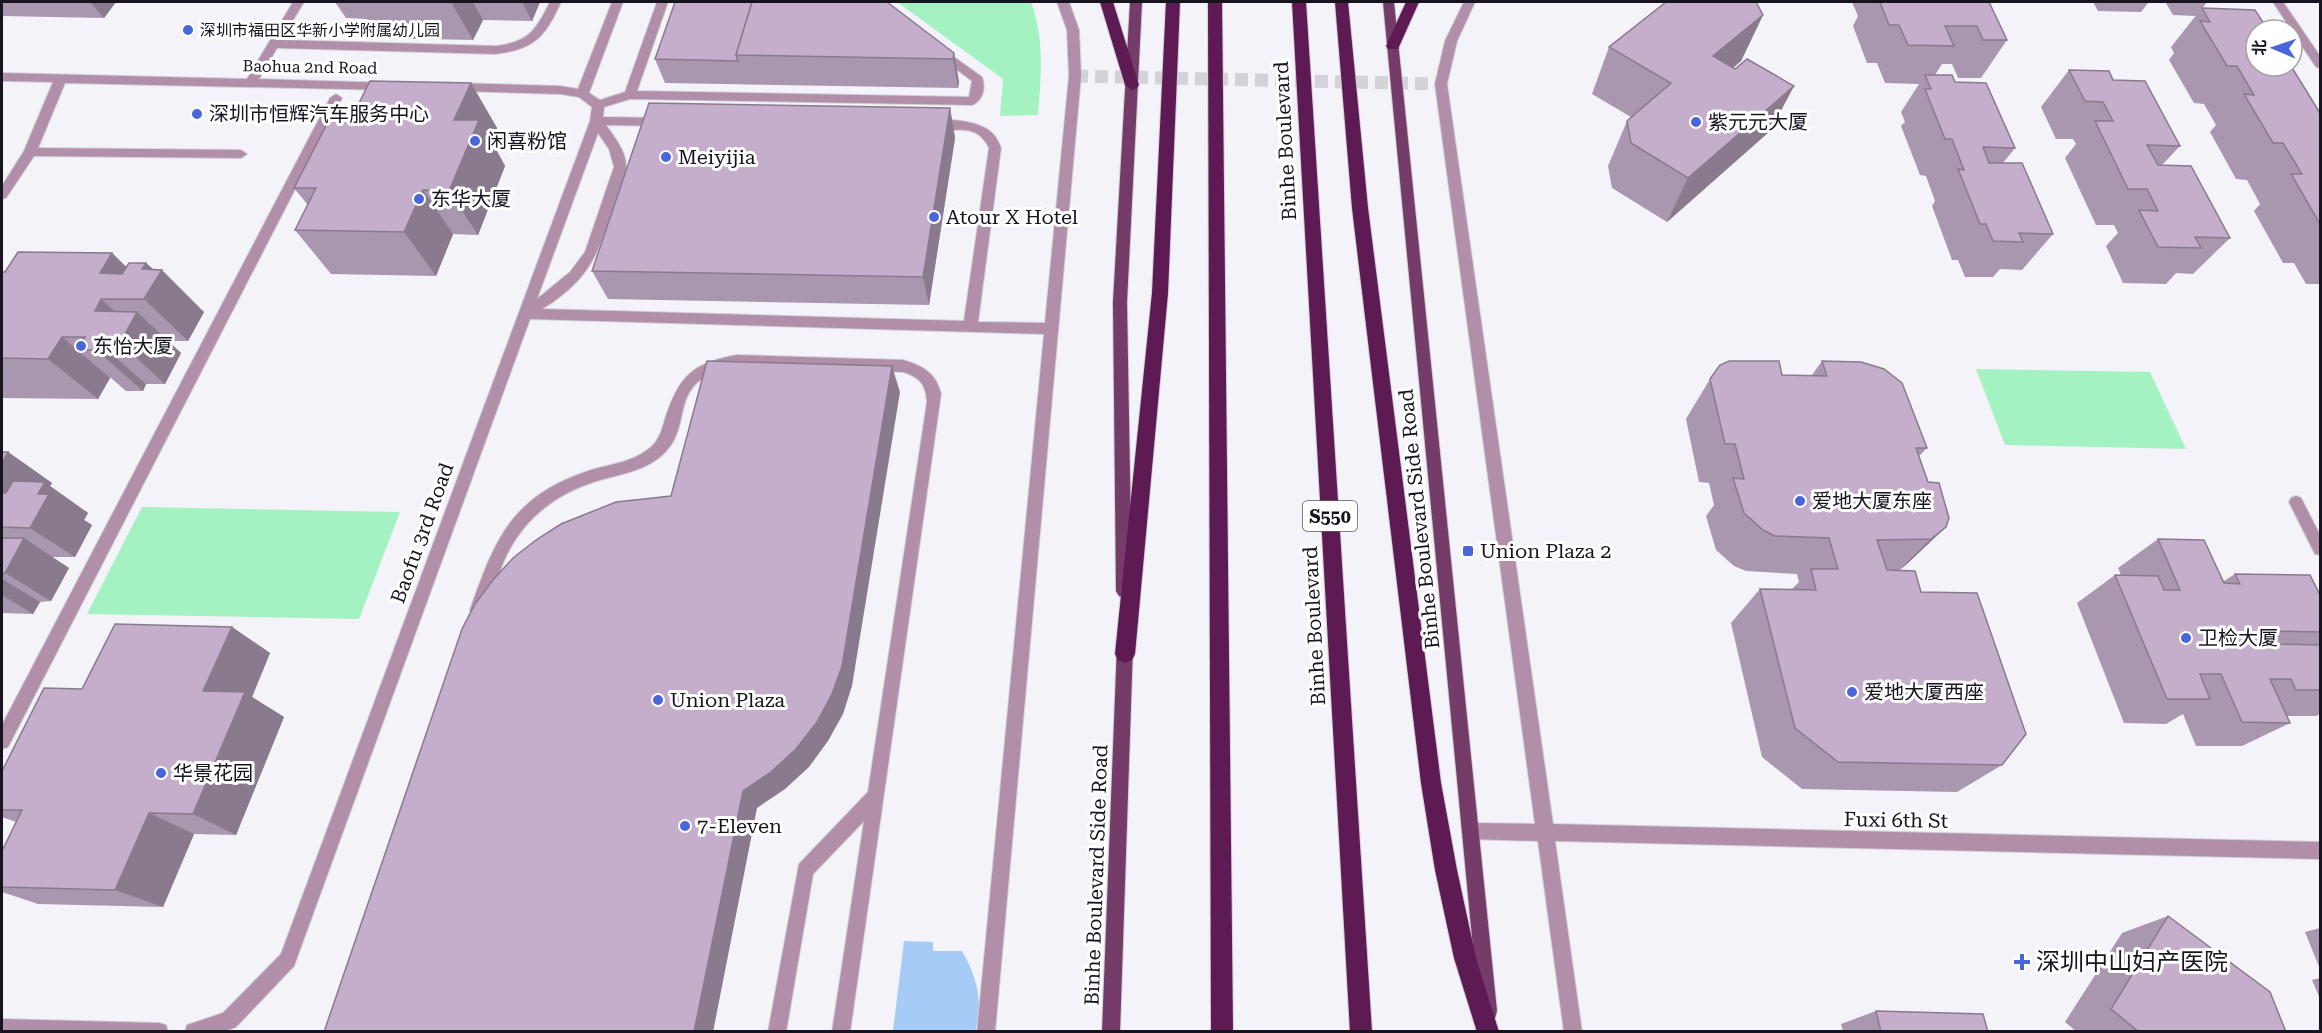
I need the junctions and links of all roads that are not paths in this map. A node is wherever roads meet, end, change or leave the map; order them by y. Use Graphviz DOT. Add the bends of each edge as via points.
graph roads {
  1 [pos="298,2"];
  2 [pos="555,2"];
  3 [pos="617,2"];
  4 [pos="662,2"];
  5 [pos="1063,2"];
  6 [pos="1106,2"];
  7 [pos="1136,2"];
  8 [pos="1173,2"];
  9 [pos="1215,2"];
  10 [pos="1299,2"];
  11 [pos="1341,2"];
  12 [pos="1388,2"];
  13 [pos="1412,2"];
  14 [pos="1469,2"];
  15 [pos="2278,2"];
  16 [pos="928,43"];
  17 [pos="274,44"];
  18 [pos="1393,46"];
  19 [pos="2320,64"];
  20 [pos="2,77"];
  21 [pos="61,78"];
  22 [pos="251,82"];
  23 [pos="1132,85"];
  24 [pos="406,86"];
  25 [pos="441,87"];
  26 [pos="582,94"];
  27 [pos="630,95"];
  28 [pos="336,98"];
  29 [pos="597,113"];
  30 [pos="680,122"];
  31 [pos="917,124"];
  32 [pos="30,152"];
  33 [pos="241,154"];
  34 [pos="2,195"];
  35 [pos="525,314"];
  36 [pos="970,327"];
  37 [pos="1051,329"];
  38 [pos="2296,502"];
  39 [pos="2320,549"];
  40 [pos="473,624"];
  41 [pos="1125,654"];
  42 [pos="2,741"];
  43 [pos="875,797"];
  44 [pos="1471,831"];
  45 [pos="1545,833"];
  46 [pos="2320,851"];
  47 [pos="2,1028"];
  48 [pos="159,1032"];
  49 [pos="194,1032"];
  50 [pos="777,1032"];
  51 [pos="841,1032"];
  52 [pos="986,1032"];
  53 [pos="1111,1032"];
  54 [pos="1222,1032"];
  55 [pos="1360,1032"];
  56 [pos="1489,1032"];
  57 [pos="1573,1032"];
  1 -- 17 [label="street"];
  2 -- 17 [label="street" via="542,31 513,49"];
  3 -- 26 [label="street"];
  4 -- 27 [label="street"];
  5 -- 37 [label="street" via="1076,52"];
  6 -- 23 [label="highway"];
  7 -- 23 [label="main road, Binhe Boulevard Side Road"];
  8 -- 41 [label="highway" via="1160,292"];
  9 -- 54 [label="highway"];
  10 -- 55 [label="highway, Binhe Boulevard / S550"];
  11 -- 56 [label="highway" via="1360,208 1431,783 1465,958"];
  12 -- 18 [label="main road, Binhe Boulevard Side Road"];
  13 -- 18 [label="highway"];
  14 -- 45 [label="street" via="1446,54 1441,84"];
  15 -- 19 [label="street"];
  16 -- 27 [label="street" via="976,77 975,99 966,102"];
  17 -- 22 [label="street"];
  18 -- 44 [label="main road, Binhe Boulevard Side Road"];
  20 -- 21 [label="street, Baohua 2nd Road"];
  21 -- 22 [label="street, Baohua 2nd Road"];
  21 -- 32 [label="street"];
  22 -- 24 [label="street, Baohua 2nd Road"];
  23 -- 41 [label="main road, Binhe Boulevard Side Road" via="1120,302"];
  25 -- 26 [label="street"];
  26 -- 29 [label="street"];
  27 -- 29 [label="street"];
  28 -- 42 [label="street"];
  29 -- 30 [label="street"];
  29 -- 35 [label="street, Baofu 3rd Road"];
  29 -- 35 [label="street" via="620,167 591,254 575,276"];
  31 -- 36 [label="street" via="964,125 982,130 992,137 995,147"];
  32 -- 33 [label="street"];
  32 -- 34 [label="street"];
  35 -- 36 [label="street"];
  35 -- 49 [label="street, Baofu 3rd Road" via="288,960 229,1020"];
  36 -- 37 [label="street"];
  37 -- 52 [label="street"];
  38 -- 39 [label="street"];
  40 -- 43 [label="street" via="496,556 513,526 539,501 570,484 638,464 655,453 667,437 680,393 702,369 737,361 903,366 920,370 930,379 934,402"];
  41 -- 53 [label="main road, Binhe Boulevard Side Road"];
  43 -- 50 [label="street" via="805,870"];
  43 -- 51 [label="street"];
  44 -- 45 [label="street, Fuxi 6th St"];
  44 -- 56 [label="main road, Binhe Boulevard Side Road"];
  45 -- 46 [label="street, Fuxi 6th St"];
  45 -- 57 [label="street"];
  47 -- 48 [label="street"];
}
